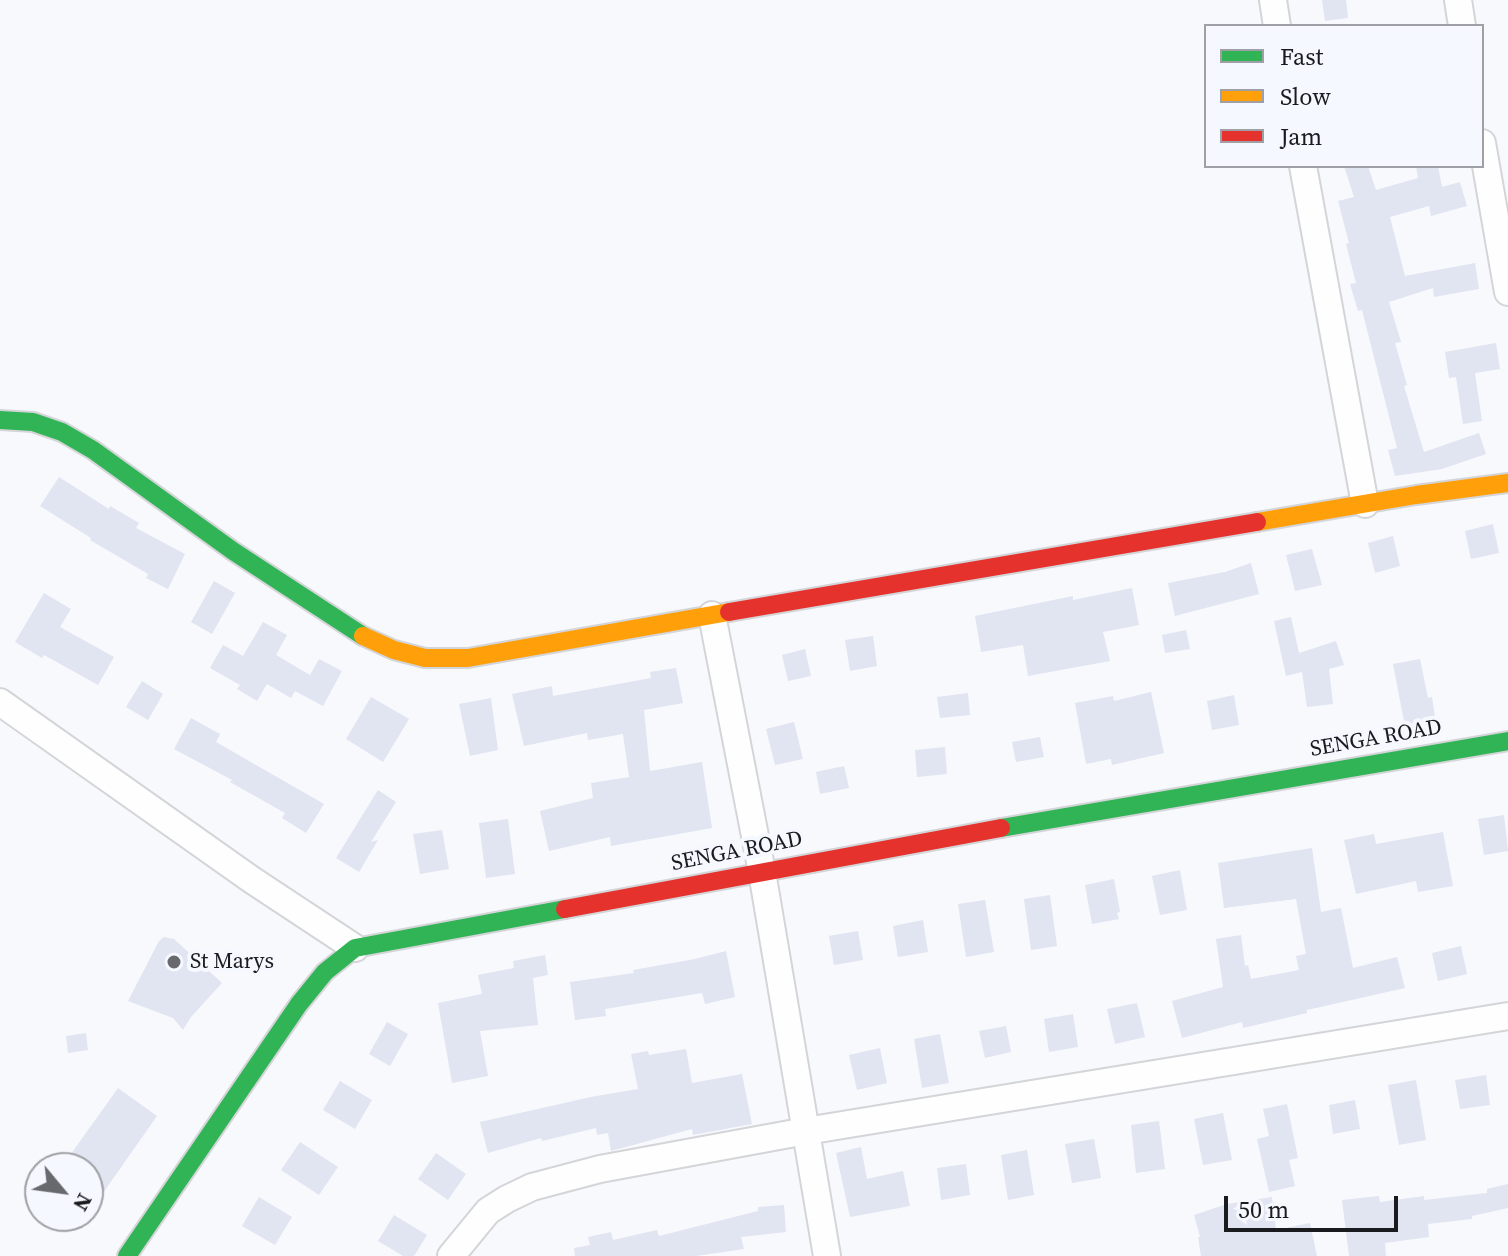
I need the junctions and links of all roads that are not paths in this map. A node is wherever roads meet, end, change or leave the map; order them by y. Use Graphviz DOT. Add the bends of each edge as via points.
graph roads {
  1 [pos="1273,0"];
  2 [pos="1458,0"];
  3 [pos="1277,24"];
  4 [pos="1462,24"];
  5 [pos="1484,154"];
  6 [pos="1303,168"];
  7 [pos="1508,292"];
  8 [pos="0,420"];
  9 [pos="1508,483"];
  10 [pos="1365,504"];
  11 [pos="712,615"];
  12 [pos="0,702"];
  13 [pos="1508,741"];
  14 [pos="762,872"];
  15 [pos="355,948"];
  16 [pos="1508,1016"];
  17 [pos="806,1131"];
  18 [pos="127,1256"];
  19 [pos="451,1256"];
  20 [pos="827,1256"];
  1 -- 3 [label="street"];
  2 -- 4 [label="street"];
  5 -- 7 [label="street"];
  6 -- 10 [label="street"];
  8 -- 11 [label="street" via="33,422 83,444 353,632 404,653 468,658"];
  9 -- 10 [label="street"];
  10 -- 11 [label="street"];
  11 -- 14 [label="street"];
  12 -- 15 [label="street"];
  13 -- 14 [label="street, SENGA ROAD"];
  14 -- 15 [label="street, SENGA ROAD"];
  14 -- 17 [label="street"];
  15 -- 18 [label="street, SENGA ROAD" via="325,972 299,1004"];
  16 -- 17 [label="street"];
  17 -- 19 [label="street" via="600,1169 532,1187 488,1211"];
  17 -- 20 [label="street"];
}
